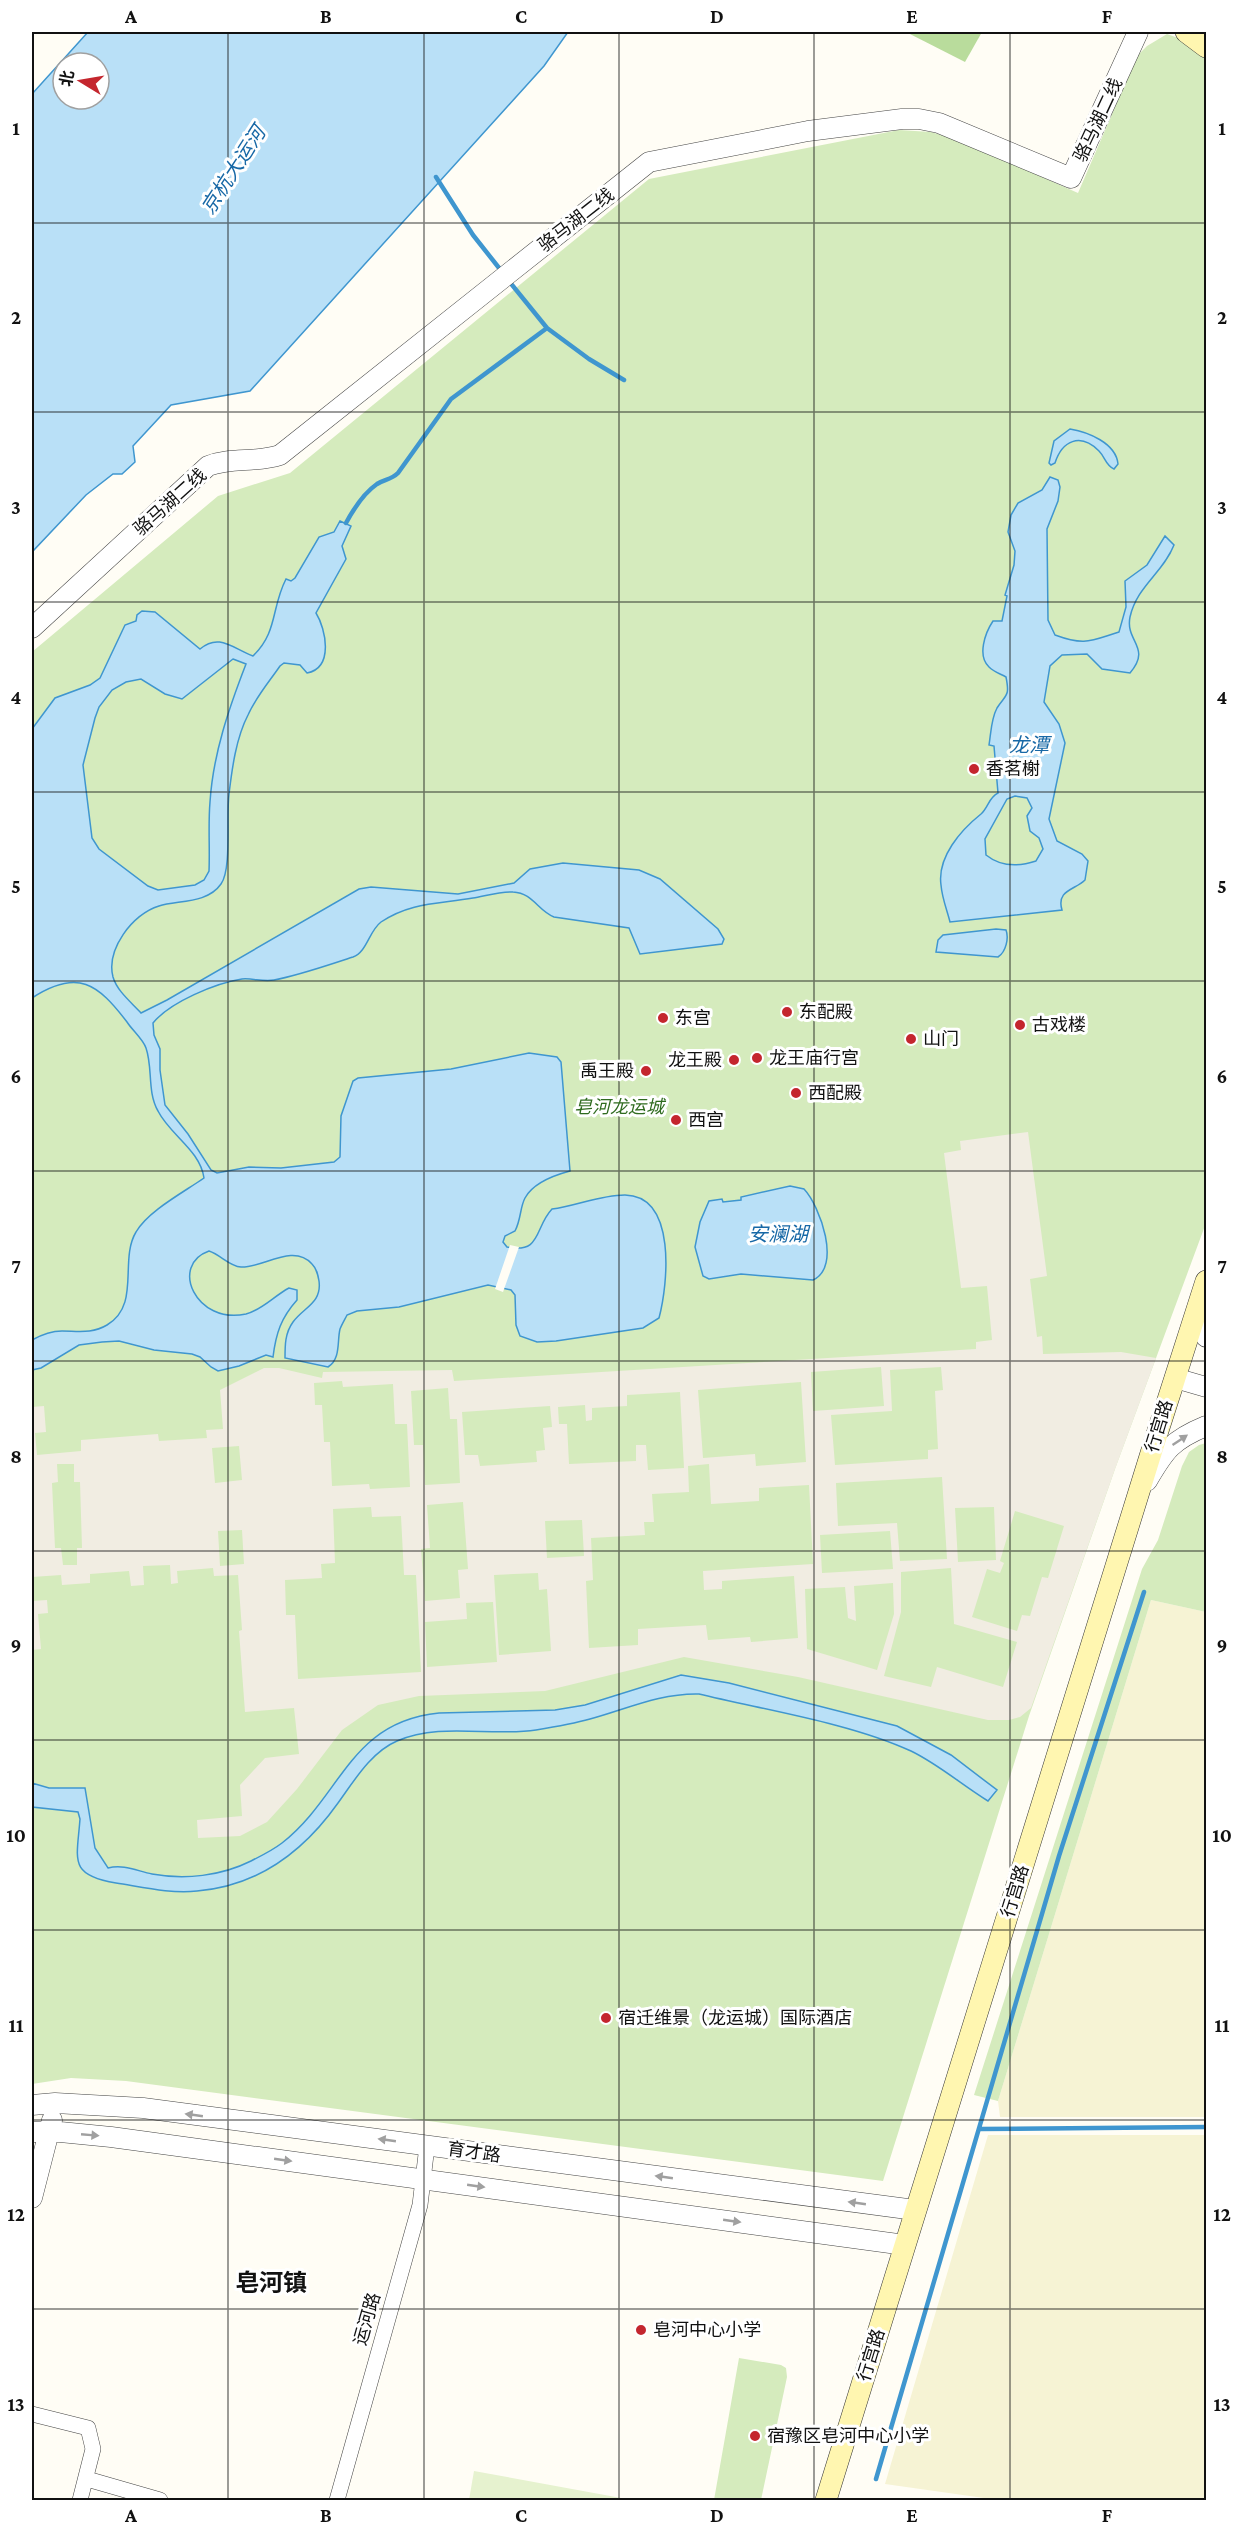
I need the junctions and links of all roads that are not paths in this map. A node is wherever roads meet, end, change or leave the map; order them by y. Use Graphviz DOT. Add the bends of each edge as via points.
graph roads {
  1 [pos="1138,32"];
  2 [pos="1186,32"];
  3 [pos="1206,47"];
  4 [pos="32,628"];
  5 [pos="1206,1281"];
  6 [pos="1206,1303"];
  7 [pos="1206,1337"];
  8 [pos="1174,1378"];
  9 [pos="1206,1387"];
  10 [pos="1206,1426"];
  11 [pos="1138,1496"];
  12 [pos="55,2103"];
  13 [pos="32,2105"];
  14 [pos="40,2132"];
  15 [pos="427,2146"];
  16 [pos="423,2179"];
  17 [pos="32,2198"];
  18 [pos="915,2211"];
  19 [pos="905,2245"];
  20 [pos="32,2414"];
  21 [pos="87,2479"];
  22 [pos="80,2500"];
  23 [pos="160,2500"];
  24 [pos="337,2500"];
  25 [pos="826,2500"];
  1 -- 4 [label="street, 骆马湖二线" via="1071,178 939,123 919,119 808,131 649,162 280,455 208,466"];
  2 -- 3 [label="main road"];
  5 -- 8 [label="main road, 行宫路"];
  6 -- 7 [label="street"];
  8 -- 9 [label="street"];
  8 -- 11 [label="main road, 行宫路"];
  11 -- 10 [label="street, one-way" via="1165,1451"];
  11 -- 18 [label="main road, 行宫路"];
  12 -- 13 [label="street, 育才路"];
  12 -- 14 [label="street"];
  15 -- 12 [label="street, 育才路, one-way" via="143,2108"];
  14 -- 16 [label="street, 育才路, one-way" via="111,2137"];
  14 -- 17 [label="street"];
  15 -- 16 [label="street, 运河路"];
  18 -- 15 [label="street, 育才路, one-way"];
  16 -- 19 [label="street, 育才路, one-way"];
  16 -- 24 [label="street, 运河路" via="420,2205"];
  18 -- 19 [label="main road, 行宫路"];
  19 -- 25 [label="main road, 行宫路"];
  20 -- 21 [label="street" via="88,2428 93,2449"];
  21 -- 22 [label="street"];
  21 -- 23 [label="street"];
}
